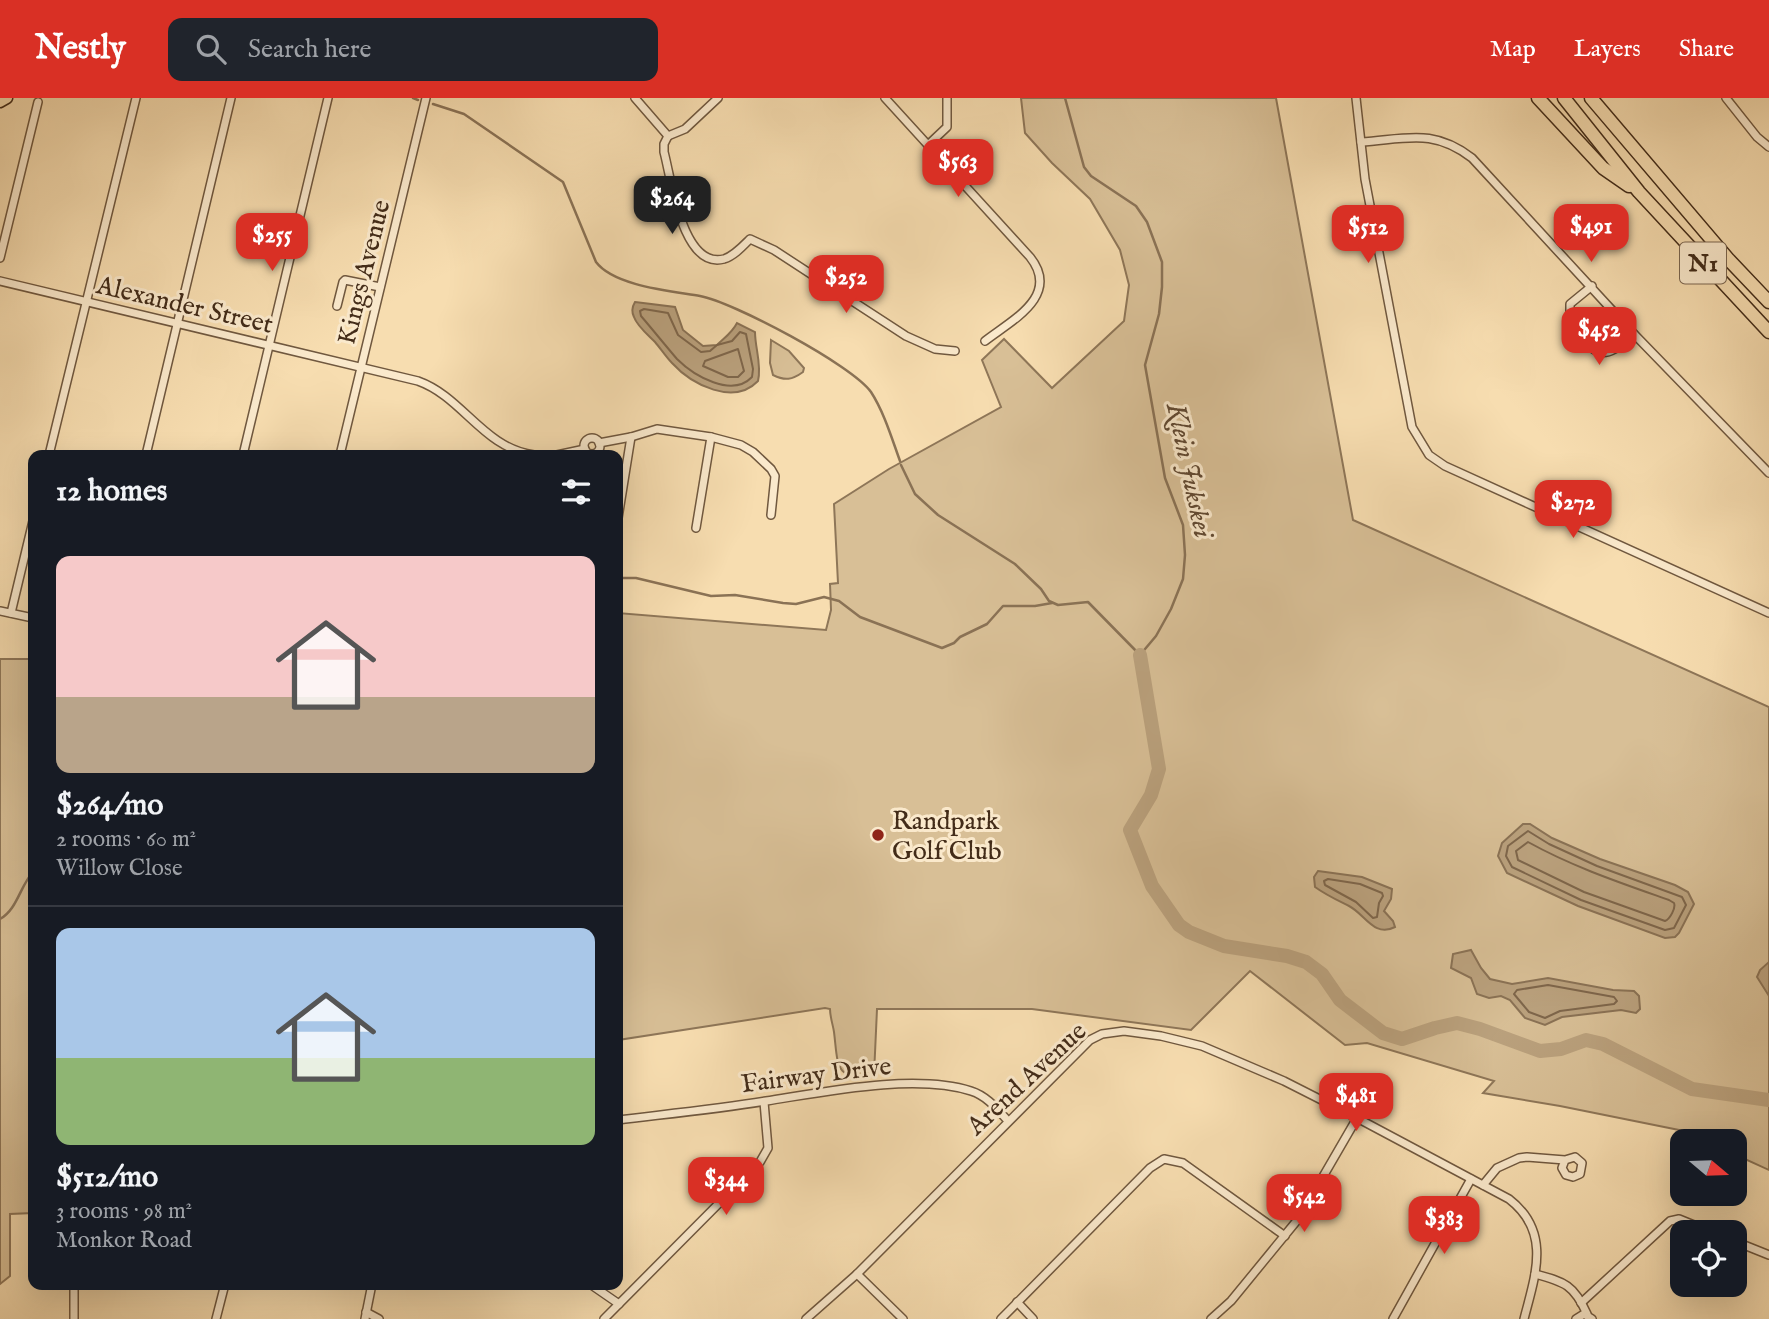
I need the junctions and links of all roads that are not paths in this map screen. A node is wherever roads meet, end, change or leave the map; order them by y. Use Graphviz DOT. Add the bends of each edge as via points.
graph roads {
  1 [pos="6,98"];
  2 [pos="136,98"];
  3 [pos="231,98"];
  4 [pos="328,98"];
  5 [pos="426,98"];
  6 [pos="635,98"];
  7 [pos="718,98"];
  8 [pos="885,98"];
  9 [pos="947,98"];
  10 [pos="1356,98"];
  11 [pos="1538,98"];
  12 [pos="1564,98"];
  13 [pos="1591,98"];
  14 [pos="1726,98"];
  15 [pos="0,102"];
  16 [pos="38,102"];
  17 [pos="668,136"];
  18 [pos="1361,142"];
  19 [pos="928,145"];
  20 [pos="1769,147"];
  21 [pos="1639,192"];
  22 [pos="0,258"];
  23 [pos="0,281"];
  24 [pos="1592,286"];
  25 [pos="380,287"];
  26 [pos="86,302"];
  27 [pos="1769,302"];
  28 [pos="337,306"];
  29 [pos="178,324"];
  30 [pos="1769,332"];
  31 [pos="1634,334"];
  32 [pos="985,341"];
  33 [pos="269,345"];
  34 [pos="955,351"];
  35 [pos="361,368"];
  36 [pos="631,437"];
  37 [pos="711,437"];
  38 [pos="50,450"];
  39 [pos="147,450"];
  40 [pos="244,450"];
  41 [pos="341,450"];
  42 [pos="513,450"];
  43 [pos="580,450"];
  44 [pos="1769,473"];
  45 [pos="623,487"];
  46 [pos="771,515"];
  47 [pos="696,527"];
  48 [pos="28,542"];
  49 [pos="0,611"];
  50 [pos="11,613"];
  51 [pos="1769,613"];
  52 [pos="28,617"];
  53 [pos="764,1102"];
  54 [pos="1357,1118"];
  55 [pos="623,1119"];
  56 [pos="1008,1121"];
  57 [pos="1565,1160"];
  58 [pos="1471,1179"];
  59 [pos="1483,1185"];
  60 [pos="1670,1222"];
  61 [pos="1285,1236"];
  62 [pos="1747,1246"];
  63 [pos="1769,1255"];
  64 [pos="857,1273"];
  65 [pos="1535,1275"];
  66 [pos="74,1290"];
  67 [pos="223,1290"];
  68 [pos="371,1290"];
  69 [pos="599,1290"];
  70 [pos="1017,1302"];
  71 [pos="1581,1303"];
  72 [pos="619,1304"];
  73 [pos="365,1316"];
  74 [pos="1589,1317"];
  75 [pos="74,1319"];
  76 [pos="216,1319"];
  77 [pos="379,1319"];
  78 [pos="604,1319"];
  79 [pos="806,1319"];
  80 [pos="903,1319"];
  81 [pos="1001,1319"];
  82 [pos="1033,1319"];
  83 [pos="1211,1319"];
  84 [pos="1393,1319"];
  85 [pos="1524,1319"];
  86 [pos="1576,1319"];
  1 -- 15 [label="main road"];
  2 -- 26 [label="street"];
  3 -- 29 [label="street"];
  4 -- 33 [label="street"];
  5 -- 25 [label="street, Kings Avenue"];
  6 -- 17 [label="street"];
  7 -- 17 [label="street" via="685,129"];
  8 -- 19 [label="street"];
  9 -- 19 [label="street" via="947,127"];
  10 -- 18 [label="street"];
  11 -- 21 [label="highway" via="1603,168"];
  12 -- 21 [label="highway, N1"];
  13 -- 27 [label="highway, N1"];
  14 -- 20 [label="street"];
  16 -- 22 [label="street"];
  17 -- 34 [label="street" via="664,152 679,216 691,242 706,255 725,259 750,239 906,336 935,349"];
  18 -- 24 [label="street" via="1429,138 1458,148"];
  18 -- 51 [label="street" via="1412,427 1429,455"];
  19 -- 32 [label="street" via="1035,264 1042,280 1033,303"];
  21 -- 30 [label="highway, N1"];
  23 -- 26 [label="street, Alexander Street"];
  24 -- 31 [label="street"];
  24 -- 31 [label="street" via="1570,304 1570,325 1599,354 1613,352"];
  25 -- 28 [label="street" via="345,280"];
  25 -- 35 [label="street, Kings Avenue"];
  26 -- 29 [label="street, Alexander Street"];
  26 -- 38 [label="street"];
  29 -- 33 [label="street, Alexander Street"];
  29 -- 39 [label="street"];
  31 -- 44 [label="street"];
  33 -- 35 [label="street, Alexander Street"];
  33 -- 40 [label="street"];
  35 -- 41 [label="street, Kings Avenue"];
  35 -- 42 [label="street, Alexander Street" via="425,384"];
  36 -- 37 [label="street" via="657,429"];
  36 -- 43 [label="street" via="599,443 589,438"];
  36 -- 45 [label="street"];
  37 -- 46 [label="street" via="741,445 771,468 776,484"];
  37 -- 47 [label="street"];
  48 -- 50 [label="street"];
  49 -- 50 [label="street"];
  50 -- 52 [label="street"];
  53 -- 55 [label="street, Fairway Drive"];
  53 -- 56 [label="street, Fairway Drive" via="831,1089 930,1084 983,1096"];
  53 -- 72 [label="street" via="768,1148 760,1162"];
  54 -- 56 [label="street, Arend Avenue" via="1202,1046 1124,1031 1090,1040"];
  54 -- 58 [label="street, Arend Avenue"];
  54 -- 61 [label="street"];
  56 -- 64 [label="street, Arend Avenue"];
  57 -- 59 [label="street" via="1519,1158 1497,1168"];
  58 -- 59 [label="street, Arend Avenue"];
  58 -- 84 [label="street"];
  59 -- 65 [label="street, Arend Avenue" via="1514,1203 1527,1217 1537,1250"];
  60 -- 71 [label="street"];
  61 -- 70 [label="street" via="1183,1163 1164,1159"];
  61 -- 83 [label="street"];
  62 -- 63 [label="street"];
  64 -- 79 [label="street, Arend Avenue"];
  64 -- 80 [label="street"];
  65 -- 71 [label="street" via="1565,1283"];
  65 -- 85 [label="street, Arend Avenue"];
  66 -- 75 [label="street"];
  67 -- 76 [label="street"];
  68 -- 73 [label="street"];
  69 -- 72 [label="street"];
  70 -- 81 [label="street"];
  70 -- 82 [label="street"];
  71 -- 74 [label="street"];
  72 -- 78 [label="street"];
  73 -- 77 [label="street"];
  74 -- 86 [label="street"];
}
